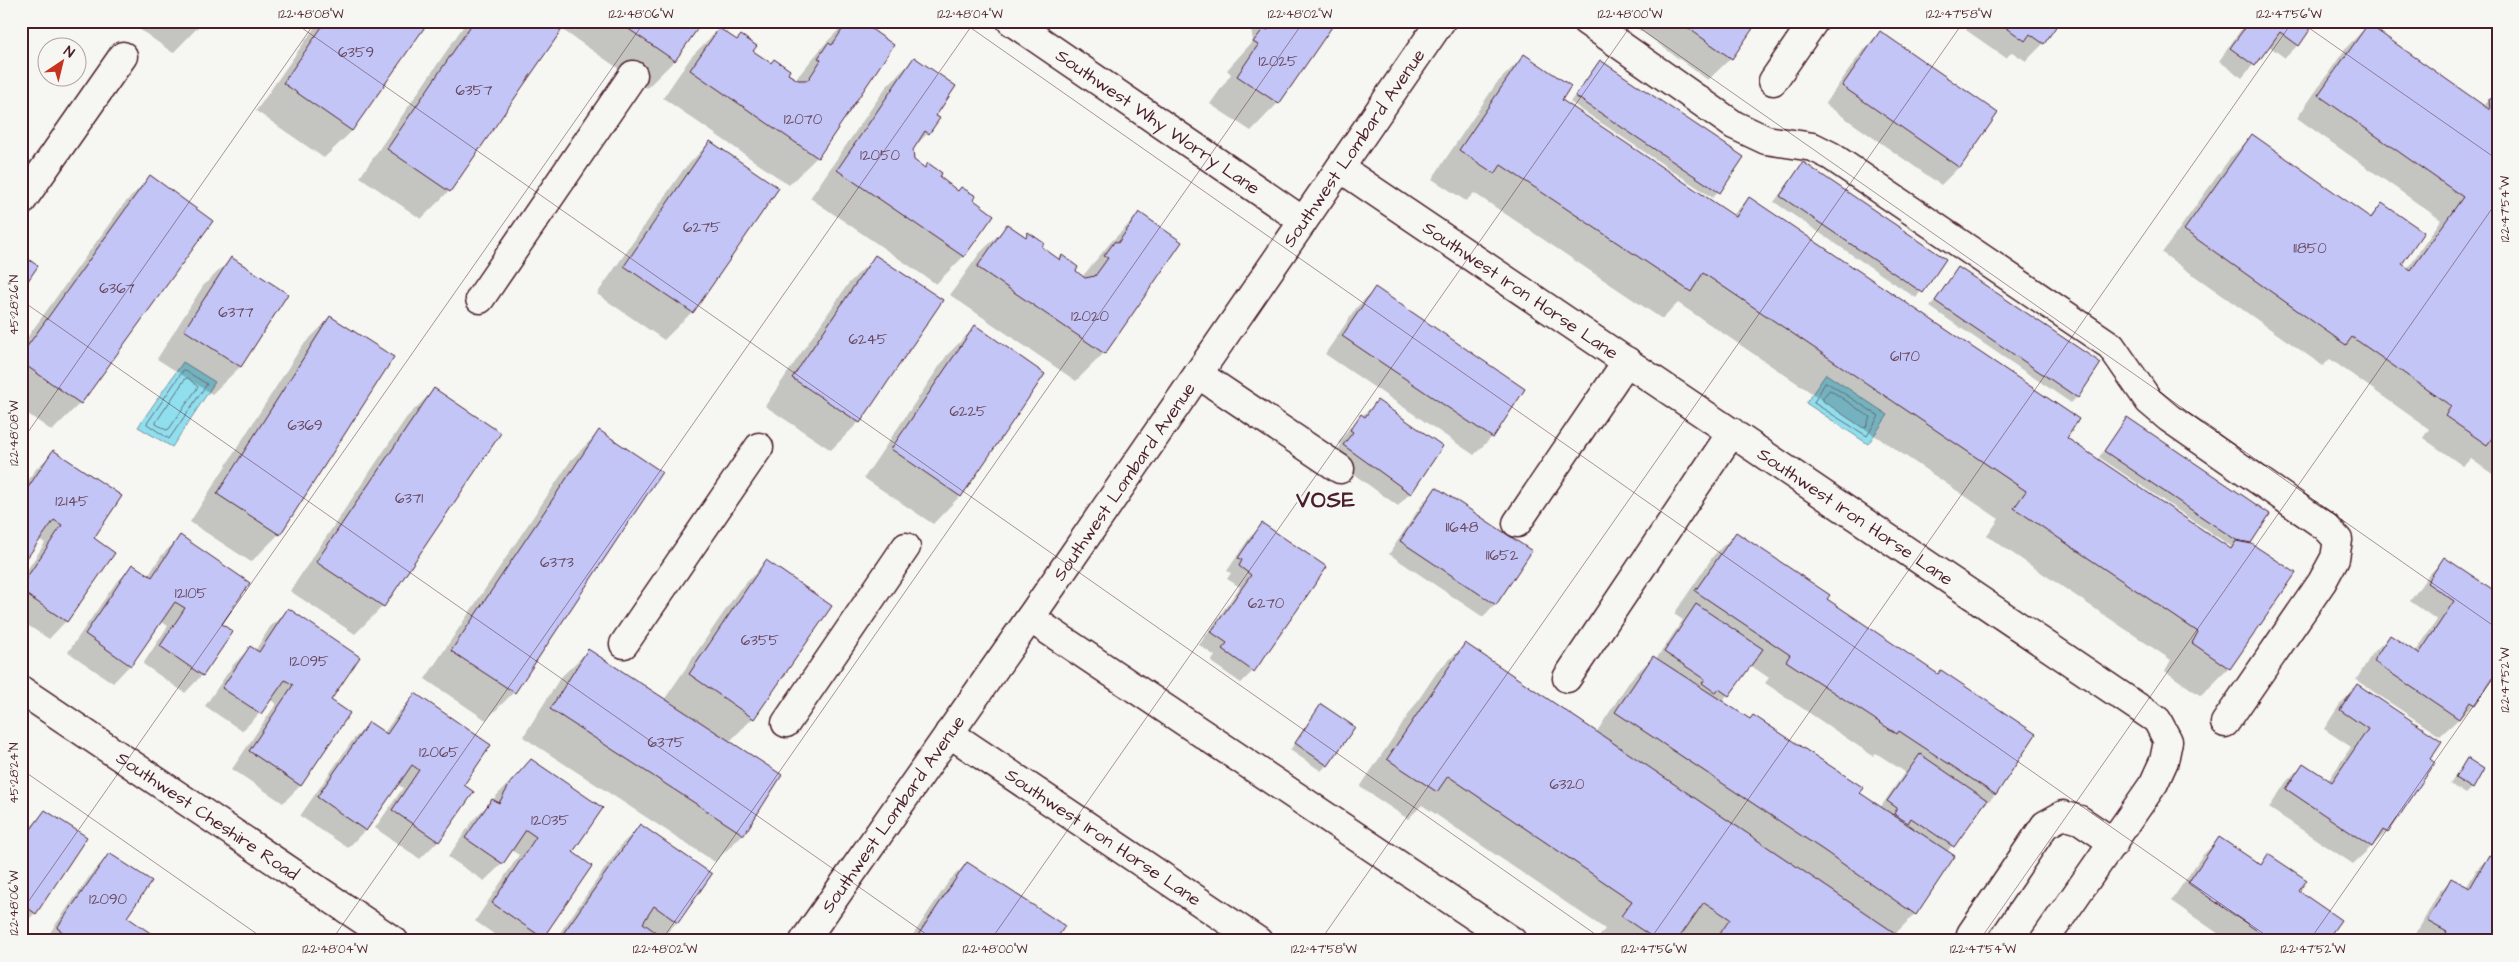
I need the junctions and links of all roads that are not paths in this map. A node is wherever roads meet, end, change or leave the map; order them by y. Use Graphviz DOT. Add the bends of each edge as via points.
graph roads {
  1 [pos="1011,21"];
  2 [pos="1441,21"];
  3 [pos="1586,21"];
  4 [pos="1814,21"];
  5 [pos="123,56"];
  6 [pos="633,75"];
  7 [pos="1773,81"];
  8 [pos="1340,168"];
  9 [pos="21,202"];
  10 [pos="1304,220"];
  11 [pos="480,299"];
  12 [pos="1627,361"];
  13 [pos="1198,374"];
  14 [pos="1732,432"];
  15 [pos="759,447"];
  16 [pos="1340,469"];
  17 [pos="1517,523"];
  18 [pos="906,547"];
  19 [pos="1030,618"];
  20 [pos="624,644"];
  21 [pos="1567,678"];
  22 [pos="21,690"];
  23 [pos="2225,722"];
  24 [pos="786,723"];
  25 [pos="949,733"];
  26 [pos="2114,843"];
  27 [pos="1971,934"];
  28 [pos="394,941"];
  29 [pos="804,941"];
  30 [pos="1258,941"];
  31 [pos="1512,941"];
  32 [pos="2044,941"];
  1 -- 10 [label="street, Southwest Why Worry Lane"];
  2 -- 8 [label="street, Southwest Lombard Avenue"];
  3 -- 23 [label="street" via="1734,125 1766,140 1812,147 1831,156 2111,346 2149,401 2326,527 2338,540 2334,558 2322,582"];
  4 -- 7 [label="street"];
  5 -- 9 [label="street"];
  6 -- 11 [label="street"];
  8 -- 10 [label="street, Southwest Lombard Avenue"];
  8 -- 12 [label="street, Southwest Iron Horse Lane"];
  10 -- 13 [label="street, Southwest Lombard Avenue"];
  12 -- 14 [label="street, Southwest Iron Horse Lane"];
  12 -- 17 [label="street"];
  13 -- 16 [label="street"];
  13 -- 19 [label="street, Southwest Lombard Avenue"];
  14 -- 21 [label="street"];
  14 -- 26 [label="street, Southwest Iron Horse Lane" via="2157,720 2168,741 2164,761 2154,783"];
  15 -- 20 [label="street"];
  18 -- 24 [label="street"];
  19 -- 25 [label="street, Southwest Lombard Avenue"];
  19 -- 31 [label="street"];
  22 -- 28 [label="street, Southwest Cheshire Road"];
  25 -- 29 [label="street, Southwest Lombard Avenue"];
  25 -- 30 [label="street, Southwest Iron Horse Lane"];
  26 -- 27 [label="street" via="2080,820 2063,815 2045,825"];
  26 -- 32 [label="street, Southwest Iron Horse Lane"];
}
